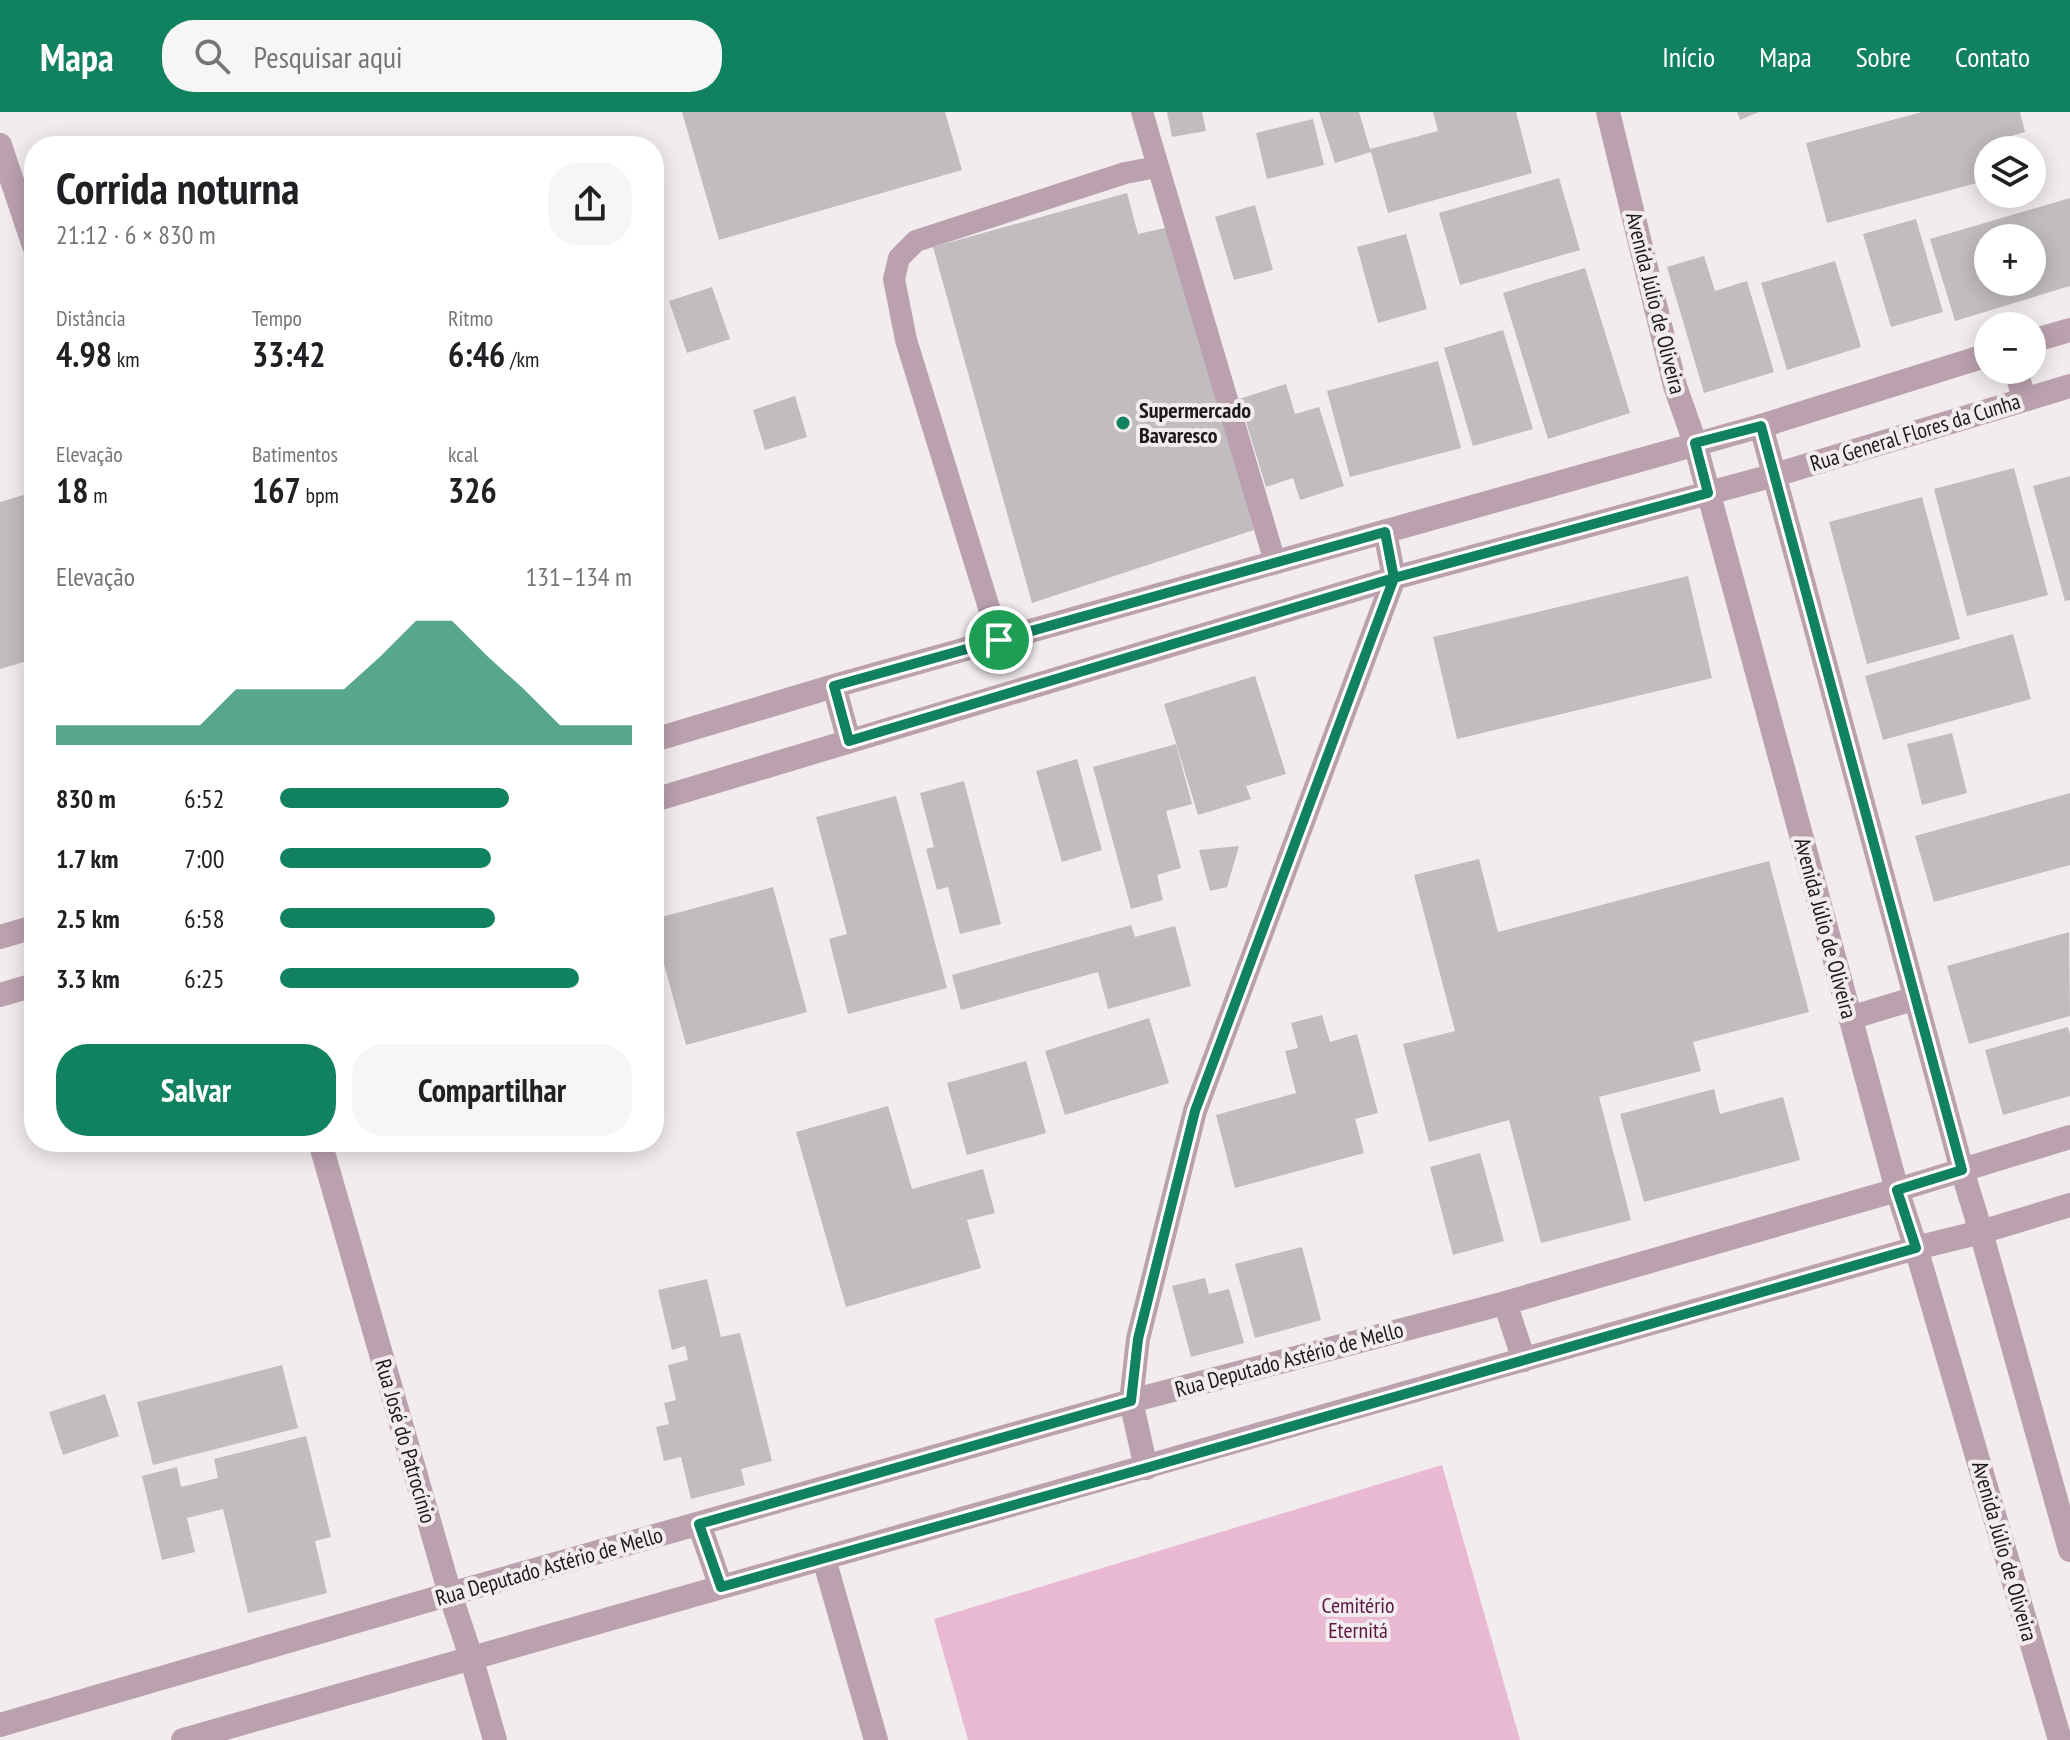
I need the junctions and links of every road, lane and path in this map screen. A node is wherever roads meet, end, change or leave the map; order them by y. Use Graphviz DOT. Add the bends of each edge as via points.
graph roads {
  1 [pos="1142,112"];
  2 [pos="1608,112"];
  3 [pos="0,145"];
  4 [pos="1157,167"];
  5 [pos="24,216"];
  6 [pos="2070,330"];
  7 [pos="2046,337"];
  8 [pos="1974,359"];
  9 [pos="2020,384"];
  10 [pos="2070,386"];
  11 [pos="2024,399"];
  12 [pos="1761,426"];
  13 [pos="1695,443"];
  14 [pos="1775,475"];
  15 [pos="1708,493"];
  16 [pos="1385,532"];
  17 [pos="1275,562"];
  18 [pos="1394,578"];
  19 [pos="999,640"];
  20 [pos="834,686"];
  21 [pos="664,737"];
  22 [pos="849,741"];
  23 [pos="664,797"];
  24 [pos="24,930"];
  25 [pos="0,937"];
  26 [pos="24,988"];
  27 [pos="0,995"];
  28 [pos="1916,998"];
  29 [pos="1850,1018"];
  30 [pos="2070,1137"];
  31 [pos="323,1152"];
  32 [pos="1962,1170"];
  33 [pos="1897,1190"];
  34 [pos="2070,1205"];
  35 [pos="1981,1232"];
  36 [pos="1916,1248"];
  37 [pos="1505,1303"];
  38 [pos="1524,1360"];
  39 [pos="1131,1401"];
  40 [pos="1146,1468"];
  41 [pos="699,1524"];
  42 [pos="2070,1550"];
  43 [pos="824,1559"];
  44 [pos="721,1587"];
  45 [pos="450,1594"];
  46 [pos="471,1657"];
  47 [pos="0,1725"];
  48 [pos="183,1740"];
  49 [pos="495,1740"];
  50 [pos="876,1740"];
  51 [pos="2060,1740"];
  1 -- 4 [label="lane"];
  2 -- 13 [label="street, Avenida Júlio de Oliveira" via="1675,386"];
  3 -- 5 [label="street"];
  4 -- 17 [label="lane"];
  4 -- 19 [label="lane" via="916,241 899,258 894,279 906,340"];
  6 -- 7 [label="street"];
  8 -- 12 [label="street"];
  9 -- 11 [label="street"];
  10 -- 11 [label="street, Rua General Flores da Cunha"];
  11 -- 14 [label="street, Rua General Flores da Cunha"];
  12 -- 13 [label="street"];
  12 -- 14 [label="street"];
  13 -- 15 [label="street, Avenida Júlio de Oliveira"];
  13 -- 16 [label="street"];
  14 -- 15 [label="street, Rua General Flores da Cunha"];
  14 -- 28 [label="street"];
  15 -- 18 [label="street, Rua General Flores da Cunha"];
  15 -- 29 [label="street, Avenida Júlio de Oliveira"];
  16 -- 17 [label="street"];
  16 -- 18 [label="street"];
  17 -- 19 [label="street"];
  18 -- 22 [label="street, Rua General Flores da Cunha"];
  18 -- 39 [label="street" via="1195,1111 1138,1339"];
  19 -- 20 [label="street"];
  20 -- 21 [label="street"];
  20 -- 22 [label="street"];
  22 -- 23 [label="street, Rua General Flores da Cunha"];
  24 -- 25 [label="street"];
  26 -- 27 [label="street"];
  28 -- 29 [label="street"];
  28 -- 32 [label="street"];
  29 -- 33 [label="street, Avenida Júlio de Oliveira"];
  30 -- 32 [label="street, Rua Deputado Astério de Mello"];
  31 -- 45 [label="street, Rua José do Patrocínio"];
  32 -- 33 [label="street, Rua Deputado Astério de Mello"];
  32 -- 35 [label="street"];
  33 -- 36 [label="street, Avenida Júlio de Oliveira"];
  33 -- 37 [label="street, Rua Deputado Astério de Mello"];
  34 -- 35 [label="street"];
  35 -- 36 [label="street"];
  35 -- 42 [label="street"];
  36 -- 38 [label="street"];
  36 -- 51 [label="street, Avenida Júlio de Oliveira"];
  37 -- 38 [label="street"];
  37 -- 39 [label="street, Rua Deputado Astério de Mello"];
  38 -- 40 [label="street"];
  39 -- 40 [label="street"];
  39 -- 41 [label="street, Rua Deputado Astério de Mello"];
  40 -- 43 [label="street"];
  41 -- 44 [label="street"];
  41 -- 45 [label="street, Rua Deputado Astério de Mello"];
  43 -- 44 [label="street"];
  43 -- 50 [label="street"];
  44 -- 46 [label="street"];
  45 -- 46 [label="street, Rua José do Patrocínio"];
  45 -- 47 [label="street, Rua Deputado Astério de Mello"];
  46 -- 48 [label="street"];
  46 -- 49 [label="street, Rua José do Patrocínio"];
}
